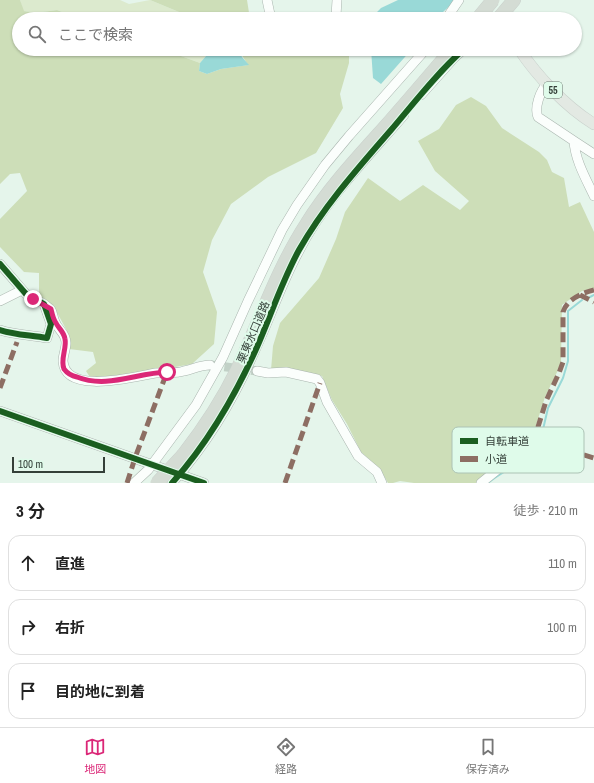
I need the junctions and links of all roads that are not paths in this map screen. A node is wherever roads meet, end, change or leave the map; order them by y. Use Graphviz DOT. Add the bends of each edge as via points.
graph roads {
  1 [pos="267,0"];
  2 [pos="337,0"];
  3 [pos="459,0"];
  4 [pos="488,0"];
  5 [pos="493,0"];
  6 [pos="514,0"];
  7 [pos="270,12"];
  8 [pos="336,12"];
  9 [pos="451,12"];
  10 [pos="483,12"];
  11 [pos="494,12"];
  12 [pos="504,12"];
  13 [pos="420,56"];
  14 [pos="446,56"];
  15 [pos="456,56"];
  16 [pos="524,56"];
  17 [pos="547,84"];
  18 [pos="594,124"];
  19 [pos="574,141"];
  20 [pos="594,154"];
  21 [pos="594,196"];
  22 [pos="0,264"];
  23 [pos="22,290"];
  24 [pos="0,301"];
  25 [pos="44,304"];
  26 [pos="0,330"];
  27 [pos="210,365"];
  28 [pos="257,371"];
  29 [pos="0,411"];
  30 [pos="153,464"];
  31 [pos="493,473"];
  32 [pos="179,474"];
  33 [pos="134,483"];
  34 [pos="157,483"];
  35 [pos="172,483"];
  36 [pos="204,483"];
  37 [pos="382,483"];
  38 [pos="481,483"];
  1 -- 7 [label="street"];
  2 -- 8 [label="street"];
  3 -- 9 [label="street"];
  4 -- 11 [label="main road"];
  5 -- 10 [label="highway, bridge"];
  6 -- 12 [label="highway"];
  13 -- 30 [label="street" via="325,165 297,205 279,237 223,357 196,404"];
  14 -- 34 [label="highway, 栗東水口道路, bridge" via="344,173 307,223 270,294 225,393 184,455"];
  15 -- 32 [label="street" via="330,202 299,250 257,348 232,397 195,456"];
  16 -- 17 [label="main road, 55"];
  17 -- 18 [label="main road, 55"];
  17 -- 19 [label="street" via="542,89 536,112 538,117"];
  19 -- 20 [label="street"];
  19 -- 21 [label="street" via="583,173"];
  22 -- 23 [label="street"];
  23 -- 24 [label="street"];
  23 -- 25 [label="street"];
  25 -- 26 [label="street" via="51,324 46,338"];
  25 -- 27 [label="street" via="51,309 65,338 64,368 70,375 80,379 115,381 156,373 184,372 202,365"];
  28 -- 37 [label="street" via="286,372 317,379 358,456 377,472"];
  29 -- 30 [label="street"];
  30 -- 32 [label="street"];
  30 -- 33 [label="street"];
  31 -- 38 [label="street"];
  32 -- 35 [label="street"];
  32 -- 36 [label="street"];
}
